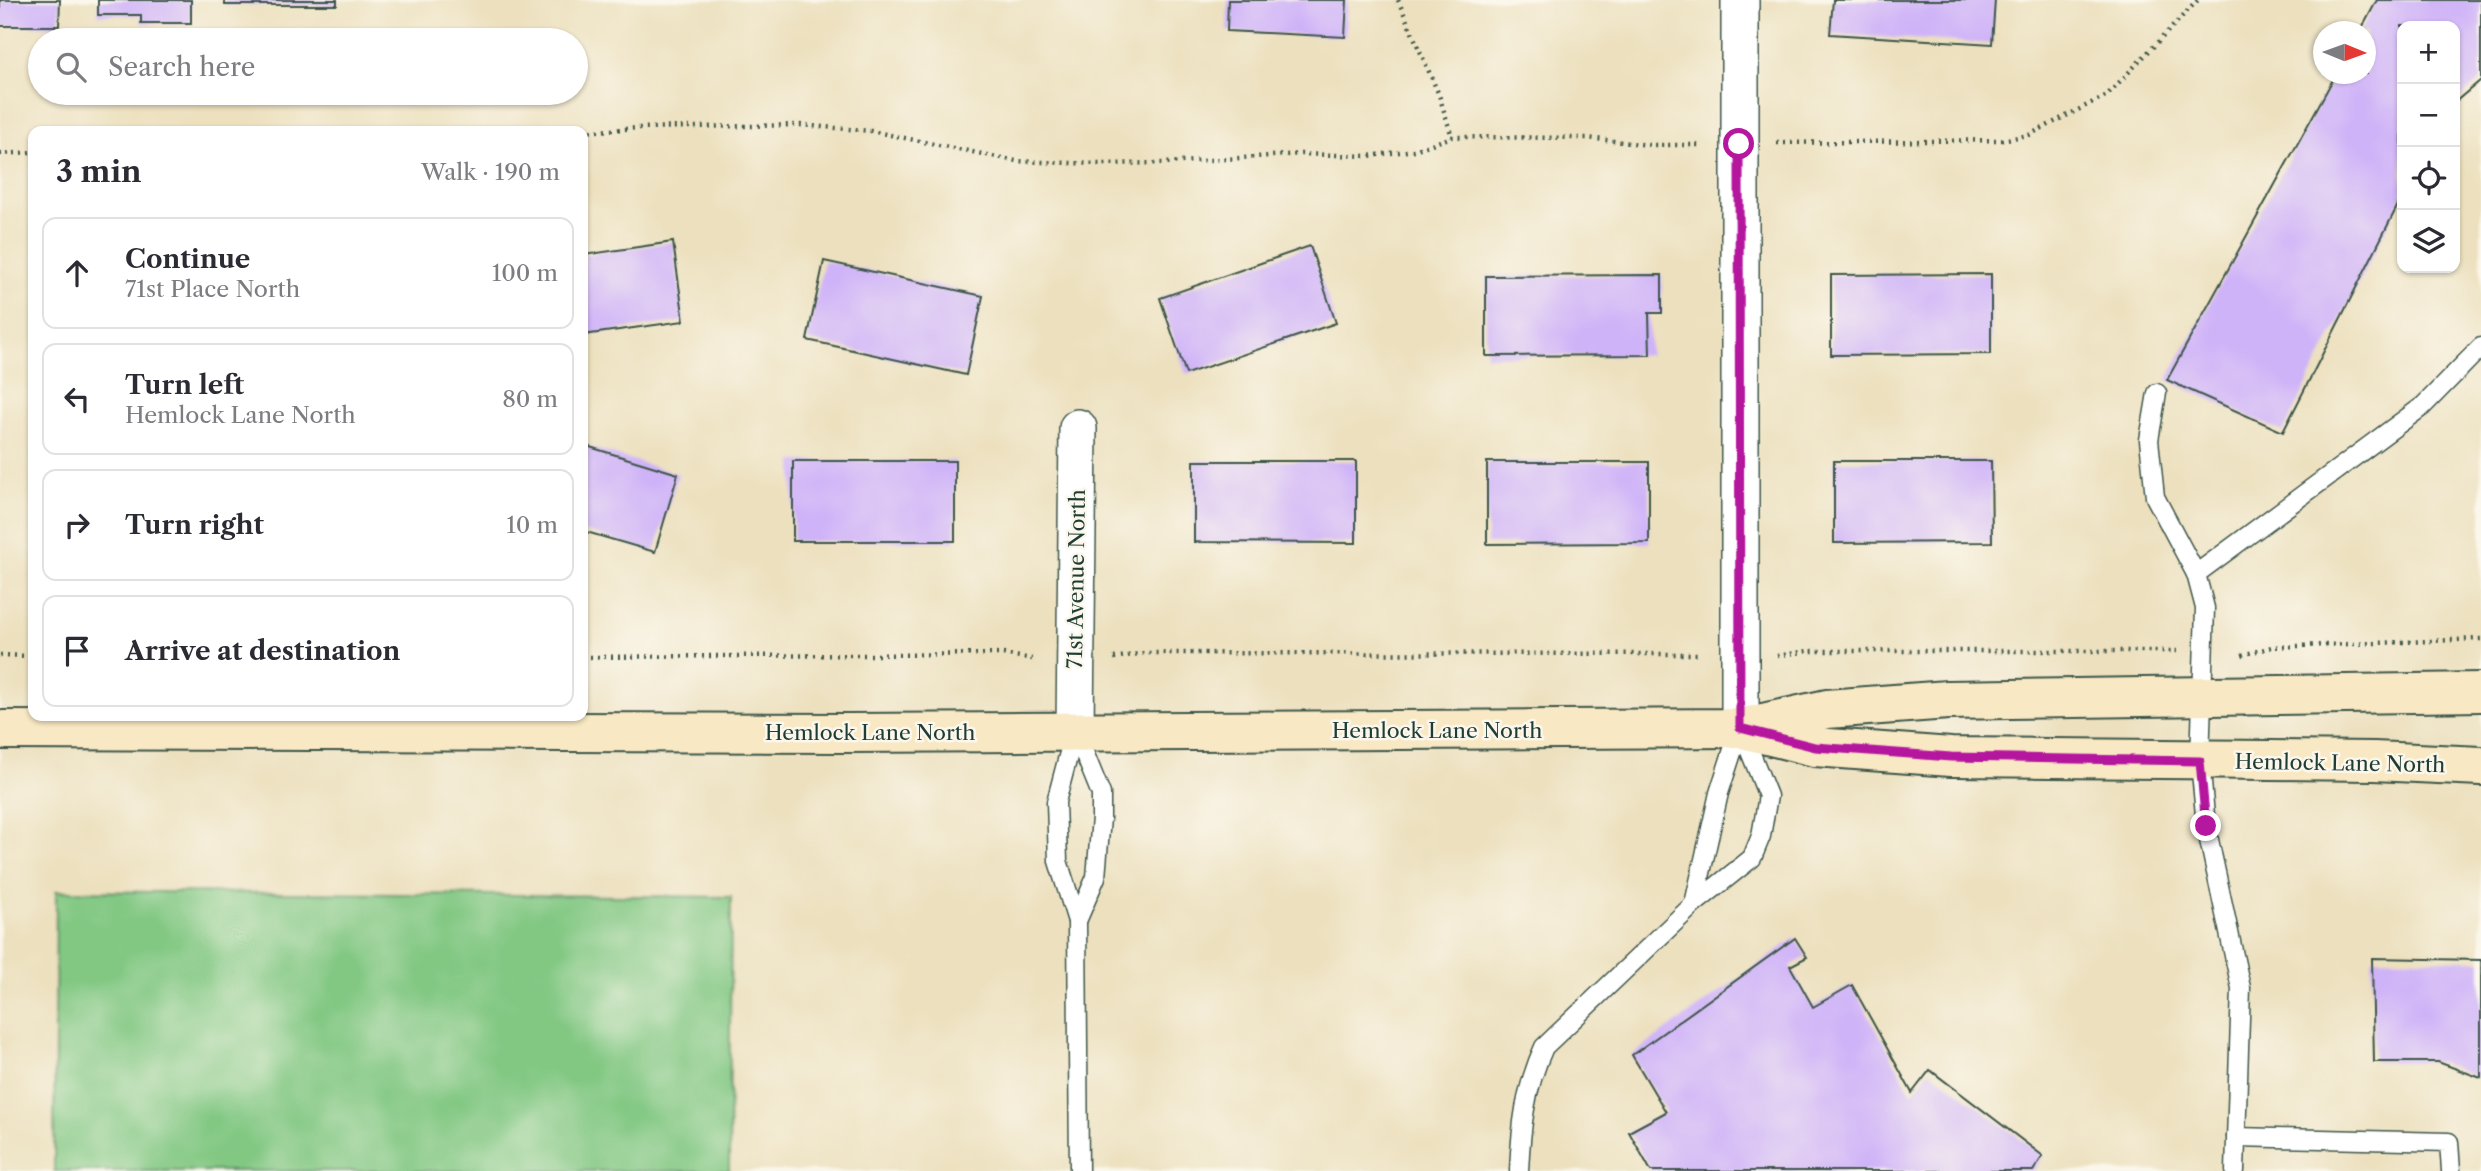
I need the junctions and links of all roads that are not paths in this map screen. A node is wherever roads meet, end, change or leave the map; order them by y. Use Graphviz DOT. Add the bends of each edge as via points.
graph roads {
  1 [pos="1740,0"];
  2 [pos="2481,347"];
  3 [pos="2157,393"];
  4 [pos="1078,428"];
  5 [pos="2196,574"];
  6 [pos="2481,692"];
  7 [pos="2203,694"];
  8 [pos="406,724"];
  9 [pos="1740,728"];
  10 [pos="0,730"];
  11 [pos="1076,730"];
  12 [pos="2200,761"];
  13 [pos="2481,766"];
  14 [pos="1694,904"];
  15 [pos="1077,921"];
  16 [pos="2236,1137"];
  17 [pos="1079,1171"];
  18 [pos="1519,1171"];
  19 [pos="2235,1171"];
  20 [pos="2451,1171"];
  1 -- 9 [label="street"];
  2 -- 5 [label="lane" via="2423,406"];
  3 -- 5 [label="lane" via="2150,440 2155,497"];
  4 -- 11 [label="street, 71st Avenue North"];
  5 -- 7 [label="lane" via="2205,608"];
  6 -- 7 [label="main road, Hemlock Lane North"];
  7 -- 9 [label="main road, Hemlock Lane North" via="1948,700 1827,709"];
  7 -- 12 [label="lane"];
  8 -- 10 [label="main road, Hemlock Lane North"];
  8 -- 11 [label="main road, Hemlock Lane North"];
  9 -- 11 [label="main road, Hemlock Lane North"];
  9 -- 12 [label="main road, Hemlock Lane North" via="1815,747 1951,757"];
  9 -- 14 [label="lane" via="1719,793"];
  9 -- 14 [label="lane" via="1768,796 1761,836 1752,858"];
  11 -- 15 [label="lane" via="1056,802 1058,861"];
  11 -- 15 [label="lane" via="1101,794 1096,877"];
  12 -- 13 [label="main road, Hemlock Lane North"];
  12 -- 16 [label="lane" via="2206,826 2241,988"];
  14 -- 18 [label="lane" via="1544,1047 1522,1111"];
  15 -- 17 [label="lane"];
  16 -- 19 [label="lane"];
  16 -- 20 [label="lane" via="2449,1142"];
}
